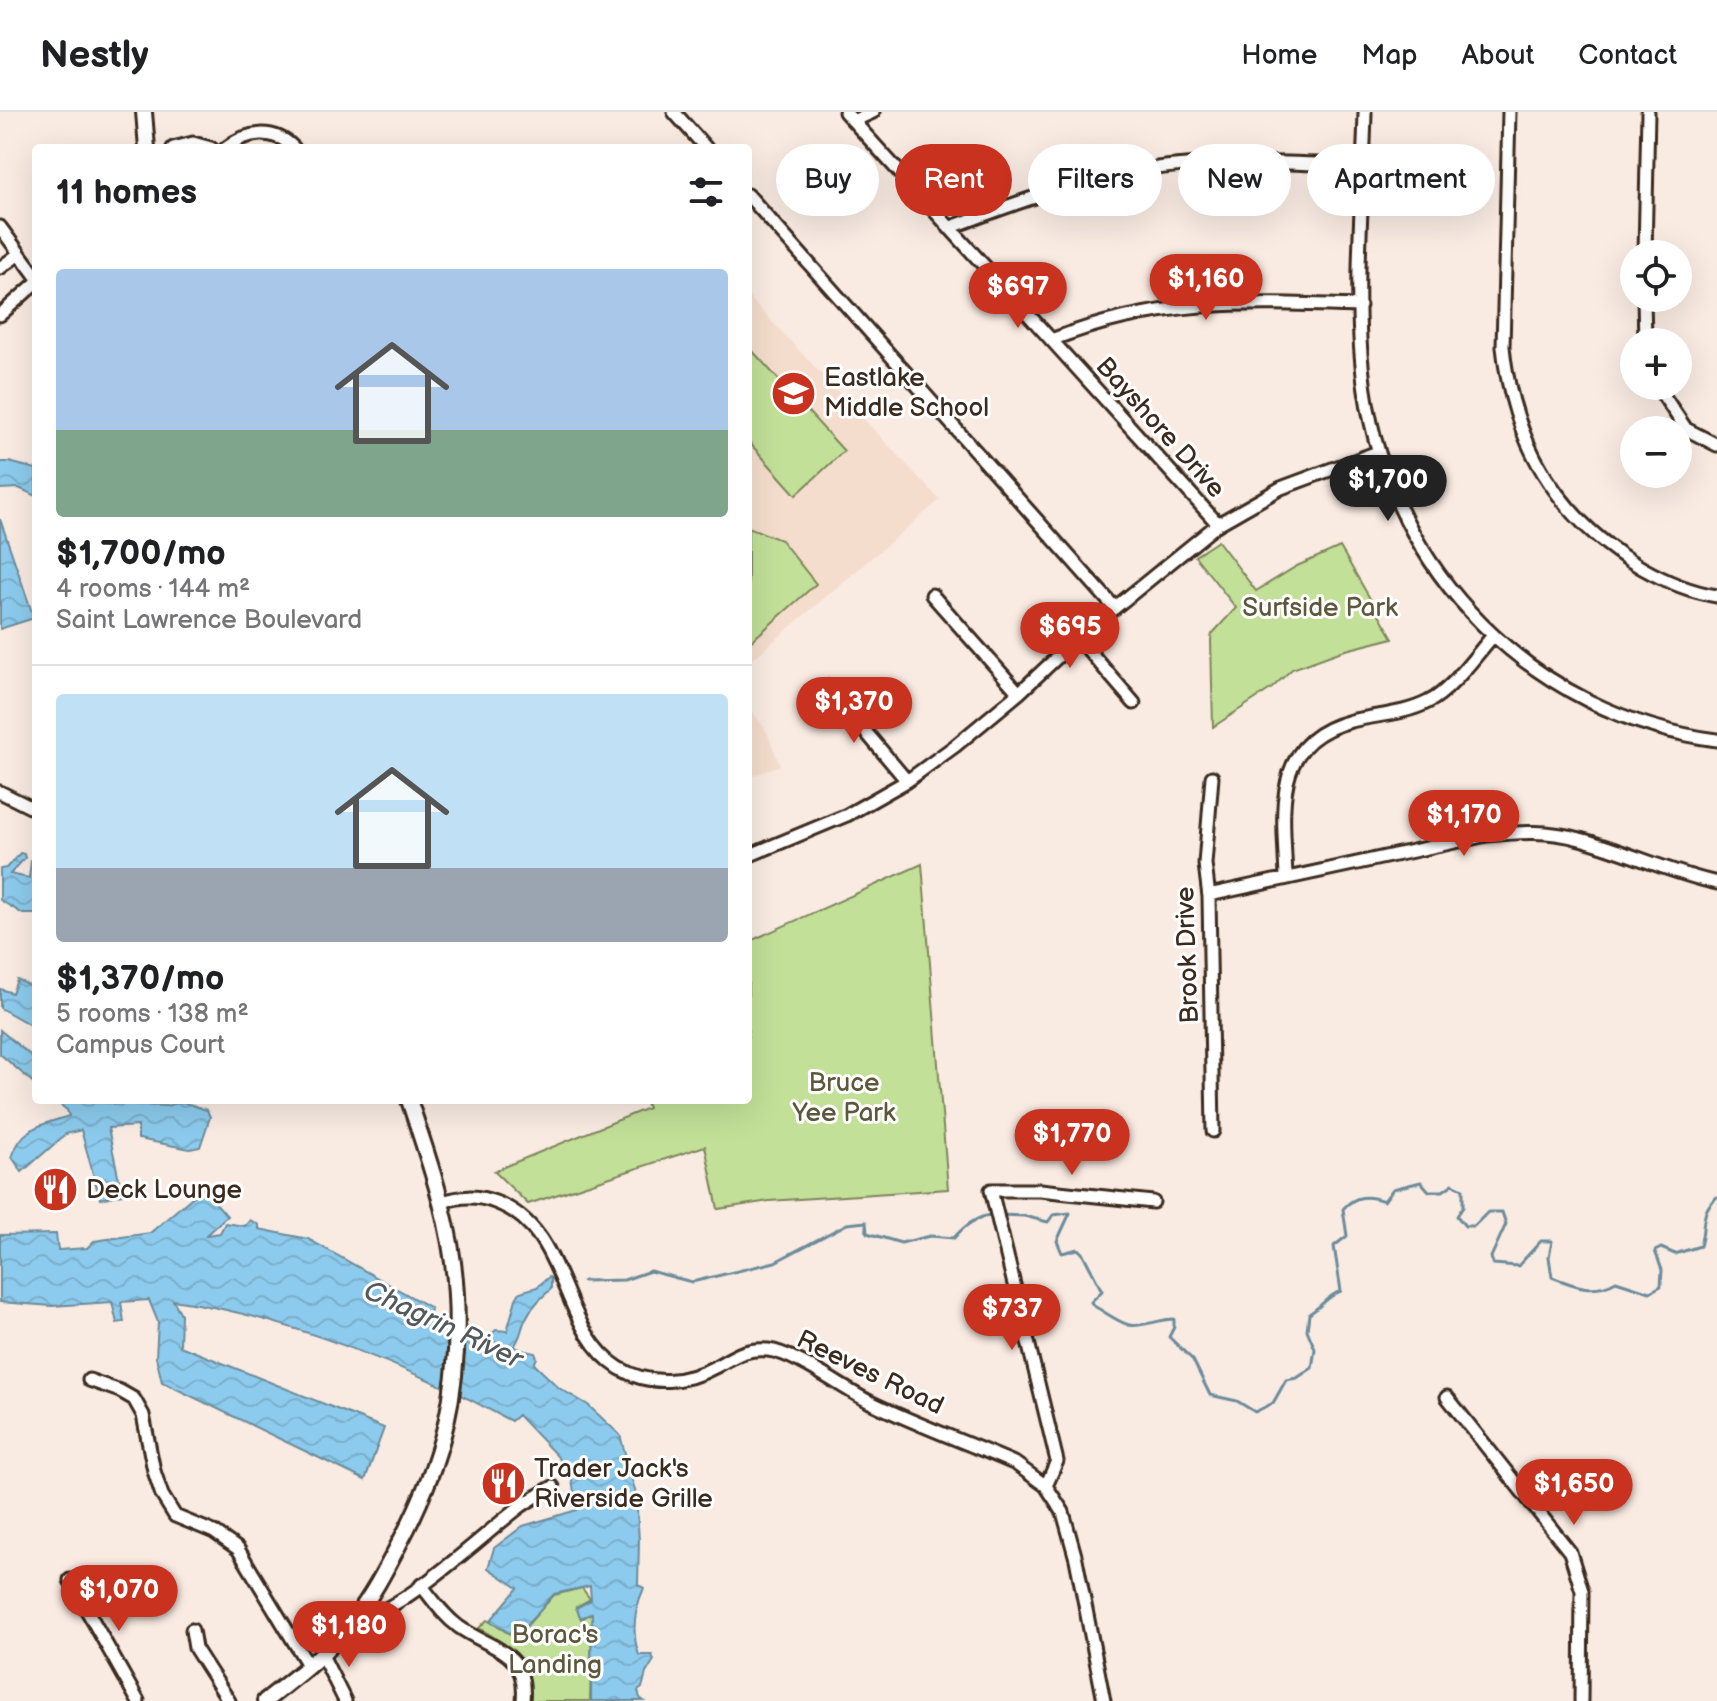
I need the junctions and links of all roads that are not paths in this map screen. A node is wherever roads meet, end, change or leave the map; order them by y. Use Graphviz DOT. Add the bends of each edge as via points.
graph roads {
  1 [pos="144,112"];
  2 [pos="674,112"];
  3 [pos="873,112"];
  4 [pos="1365,112"];
  5 [pos="1509,112"];
  6 [pos="1648,112"];
  7 [pos="849,116"];
  8 [pos="147,144"];
  9 [pos="233,144"];
  10 [pos="290,144"];
  11 [pos="702,144"];
  12 [pos="1364,144"];
  13 [pos="1307,164"];
  14 [pos="752,200"];
  15 [pos="1363,216"];
  16 [pos="0,227"];
  17 [pos="949,228"];
  18 [pos="1645,240"];
  19 [pos="19,254"];
  20 [pos="0,268"];
  21 [pos="32,271"];
  22 [pos="32,287"];
  23 [pos="1360,306"];
  24 [pos="0,315"];
  25 [pos="1051,340"];
  26 [pos="1666,400"];
  27 [pos="1717,445"];
  28 [pos="1378,452"];
  29 [pos="1218,524"];
  30 [pos="932,595"];
  31 [pos="1717,596"];
  32 [pos="1115,608"];
  33 [pos="1492,637"];
  34 [pos="1078,638"];
  35 [pos="828,687"];
  36 [pos="1019,693"];
  37 [pos="1134,703"];
  38 [pos="1717,740"];
  39 [pos="1212,777"];
  40 [pos="907,781"];
  41 [pos="0,792"];
  42 [pos="32,808"];
  43 [pos="752,854"];
  44 [pos="1286,878"];
  45 [pos="1717,883"];
  46 [pos="1209,895"];
  47 [pos="410,1104"];
  48 [pos="1213,1131"];
  49 [pos="442,1202"];
  50 [pos="1153,1202"];
  51 [pos="89,1380"];
  52 [pos="1447,1397"];
  53 [pos="1046,1486"];
  54 [pos="553,1487"];
  55 [pos="70,1580"];
  56 [pos="421,1585"];
  57 [pos="354,1620"];
  58 [pos="192,1630"];
  59 [pos="321,1653"];
  60 [pos="308,1665"];
  61 [pos="267,1700"];
  62 [pos="138,1701"];
  63 [pos="229,1701"];
  64 [pos="345,1701"];
  65 [pos="523,1701"];
  66 [pos="1104,1701"];
  67 [pos="1581,1701"];
  1 -- 8 [label="main road"];
  2 -- 11 [label="street"];
  3 -- 7 [label="street"];
  4 -- 12 [label="street"];
  5 -- 31 [label="street" via="1503,347 1520,429 1545,477 1589,530 1658,577"];
  6 -- 18 [label="street"];
  7 -- 17 [label="street, Bayshore Drive"];
  9 -- 10 [label="street" via="263,133"];
  13 -- 17 [label="street" via="1232,162 1145,169 1080,183"];
  14 -- 32 [label="street"];
  15 -- 23 [label="street"];
  16 -- 19 [label="street"];
  17 -- 25 [label="street, Bayshore Drive"];
  19 -- 20 [label="street"];
  19 -- 21 [label="street"];
  22 -- 24 [label="street"];
  23 -- 25 [label="street" via="1227,302 1150,311"];
  23 -- 28 [label="street" via="1365,390"];
  25 -- 29 [label="street, Bayshore Drive"];
  26 -- 27 [label="street" via="1686,429"];
  28 -- 29 [label="street" via="1281,488"];
  28 -- 33 [label="street" via="1432,565"];
  29 -- 32 [label="street"];
  30 -- 36 [label="street"];
  32 -- 34 [label="street"];
  33 -- 38 [label="street" via="1573,694 1657,727"];
  33 -- 44 [label="street" via="1430,702 1333,727 1295,758 1284,789"];
  34 -- 36 [label="street"];
  34 -- 37 [label="street"];
  35 -- 40 [label="street"];
  36 -- 40 [label="street"];
  39 -- 46 [label="street, Brook Drive" via="1205,864"];
  40 -- 43 [label="street" via="847,815"];
  41 -- 42 [label="street"];
  44 -- 45 [label="street" via="1487,835 1536,833 1580,838"];
  44 -- 46 [label="street"];
  46 -- 48 [label="street, Brook Drive"];
  47 -- 49 [label="main road"];
  49 -- 53 [label="street, Reeves Road" via="463,1196 487,1199 521,1216 553,1258 598,1350 631,1374 671,1382 695,1376 737,1353 768,1350 793,1357 872,1403 1016,1464"];
  49 -- 57 [label="main road" via="456,1293 455,1380 445,1435 421,1502"];
  50 -- 53 [label="street" via="991,1190 1057,1461"];
  51 -- 60 [label="street" via="134,1399 143,1415 162,1495 175,1516 238,1549"];
  52 -- 67 [label="street" via="1570,1552 1582,1591"];
  53 -- 66 [label="street, Reeves Road" via="1063,1512 1076,1559"];
  54 -- 56 [label="street"];
  55 -- 62 [label="street"];
  56 -- 57 [label="street" via="370,1619"];
  56 -- 65 [label="street" via="445,1616 504,1651 517,1665 524,1680"];
  57 -- 59 [label="main road"];
  58 -- 63 [label="street" via="195,1648"];
  59 -- 60 [label="main road"];
  59 -- 64 [label="street"];
  60 -- 61 [label="main road"];
}
